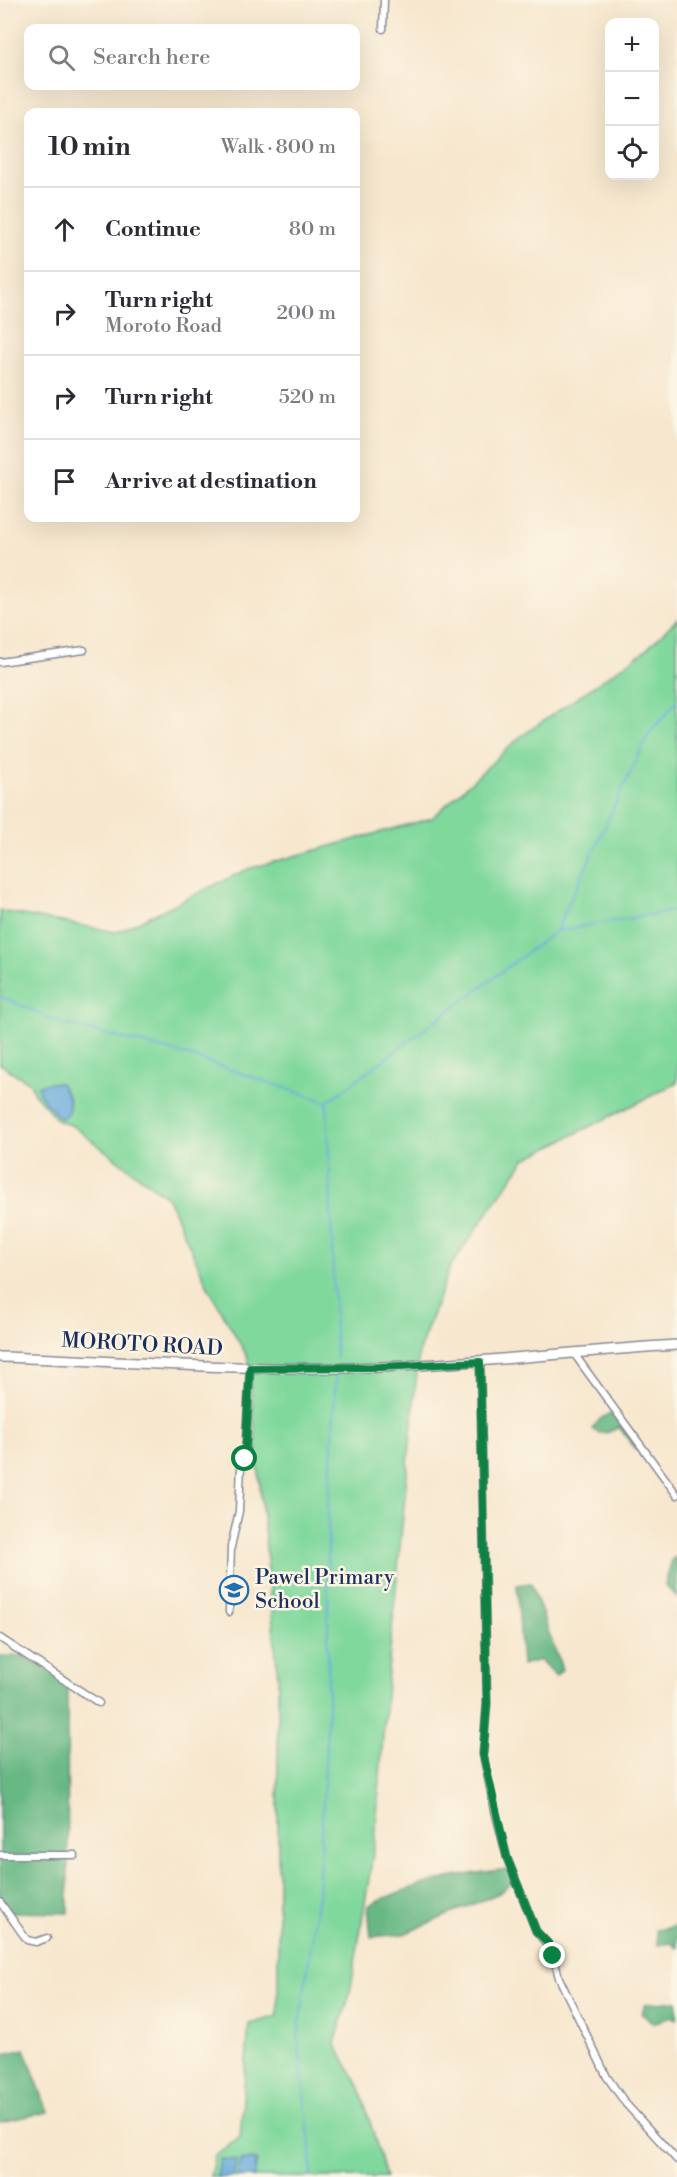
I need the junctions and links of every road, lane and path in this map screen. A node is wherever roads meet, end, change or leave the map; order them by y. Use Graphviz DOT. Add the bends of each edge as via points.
graph roads {
  1 [pos="384,0"];
  2 [pos="383,29"];
  3 [pos="84,651"];
  4 [pos="0,662"];
  5 [pos="677,1345"];
  6 [pos="575,1355"];
  7 [pos="0,1356"];
  8 [pos="480,1362"];
  9 [pos="250,1368"];
  10 [pos="677,1495"];
  11 [pos="229,1612"];
  12 [pos="0,1638"];
  13 [pos="99,1703"];
  14 [pos="0,1855"];
  15 [pos="75,1855"];
  16 [pos="0,1902"];
  17 [pos="47,1938"];
  18 [pos="677,2160"];
  1 -- 2 [label="street"];
  3 -- 4 [label="street"];
  5 -- 6 [label="main road, MOROTO ROAD"];
  6 -- 8 [label="main road, MOROTO ROAD"];
  6 -- 10 [label="street"];
  7 -- 9 [label="main road, MOROTO ROAD"];
  8 -- 9 [label="main road, MOROTO ROAD"];
  8 -- 18 [label="street" via="487,1703 483,1754 494,1807 507,1858 536,1931 552,1950 559,1978 602,2068 626,2104"];
  9 -- 11 [label="street" via="245,1459 231,1547"];
  12 -- 13 [label="street"];
  14 -- 15 [label="street"];
  16 -- 17 [label="street" via="27,1940"];
}
